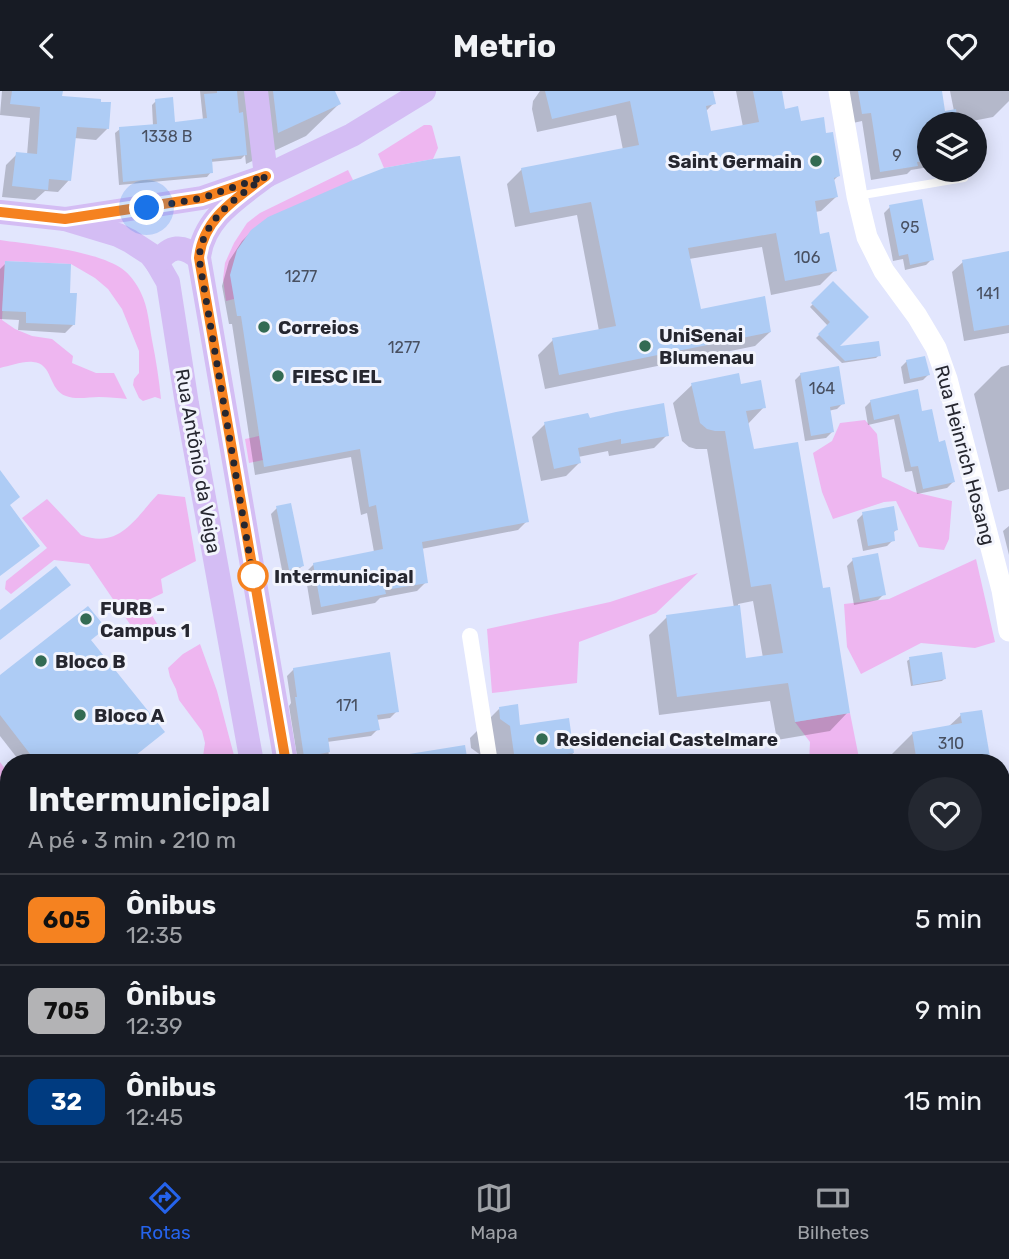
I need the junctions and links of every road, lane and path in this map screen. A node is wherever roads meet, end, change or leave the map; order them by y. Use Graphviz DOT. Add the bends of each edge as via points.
graph roads {
  1 [pos="256,91"];
  2 [pos="424,91"];
  3 [pos="839,91"];
  4 [pos="266,176"];
  5 [pos="940,182"];
  6 [pos="857,196"];
  7 [pos="0,212"];
  8 [pos="65,219"];
  9 [pos="199,258"];
  10 [pos="157,263"];
  11 [pos="1005,590"];
  12 [pos="1009,631"];
  13 [pos="470,636"];
  14 [pos="250,754"];
  15 [pos="284,754"];
  16 [pos="489,754"];
  1 -- 4 [label="main road"];
  2 -- 4 [label="main road" via="352,135"];
  3 -- 6 [label="main road, Rua Heinrich Hosang"];
  4 -- 8 [label="main road" via="202,198"];
  4 -- 9 [label="main road, Rua Antônio da Veiga" via="213,222 202,240"];
  5 -- 6 [label="lane"];
  6 -- 11 [label="main road, Rua Heinrich Hosang" via="867,237 884,271 936,348"];
  7 -- 8 [label="main road"];
  8 -- 10 [label="main road" via="118,235"];
  9 -- 10 [label="main road" via="179,248"];
  9 -- 15 [label="main road, Rua Antônio da Veiga"];
  10 -- 14 [label="main road, Rua Antônio da Veiga" via="168,282"];
  11 -- 12 [label="main road, Rua Heinrich Hosang"];
  13 -- 16 [label="street"];
}
